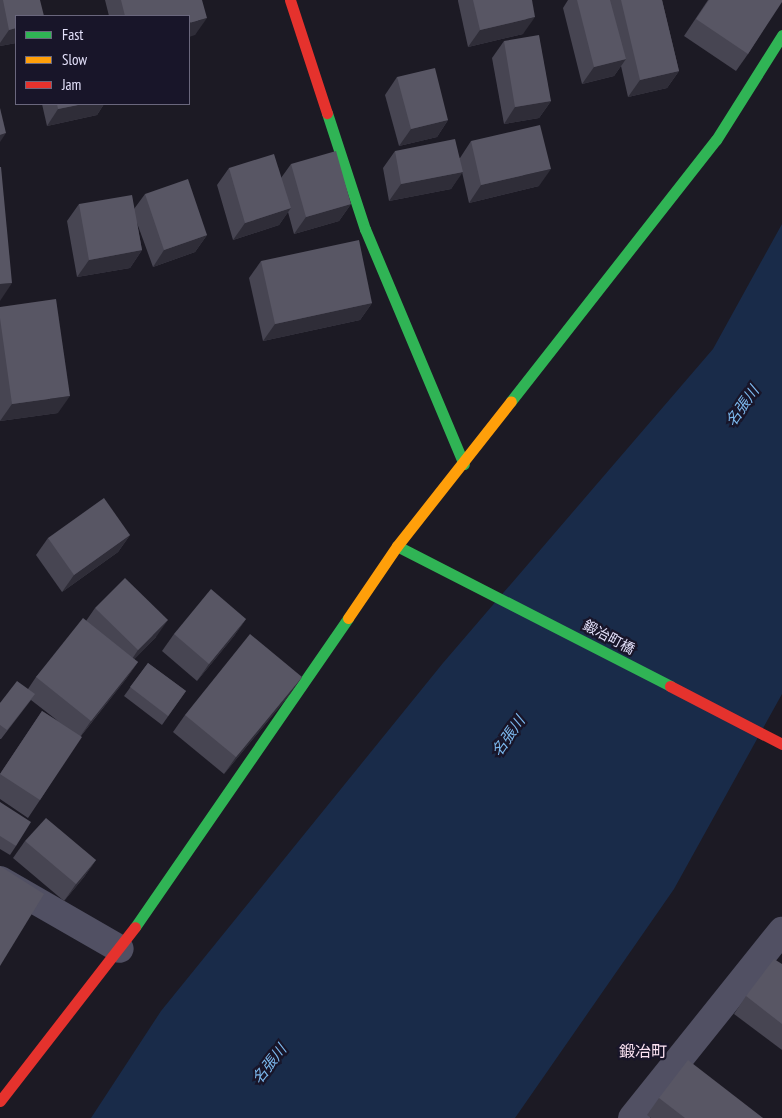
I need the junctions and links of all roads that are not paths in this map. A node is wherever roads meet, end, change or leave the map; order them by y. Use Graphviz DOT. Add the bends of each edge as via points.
graph roads {
  1 [pos="290,0"];
  2 [pos="782,35"];
  3 [pos="464,464"];
  4 [pos="397,546"];
  5 [pos="782,744"];
  6 [pos="0,880"];
  7 [pos="782,931"];
  8 [pos="120,949"];
  9 [pos="0,1101"];
  10 [pos="632,1118"];
  1 -- 3 [label="street" via="365,229"];
  2 -- 3 [label="street" via="716,140"];
  3 -- 4 [label="street"];
  4 -- 5 [label="street, 鍛冶町橋"];
  4 -- 8 [label="street"];
  6 -- 8 [label="street"];
  7 -- 10 [label="street"];
  8 -- 9 [label="street"];
}
